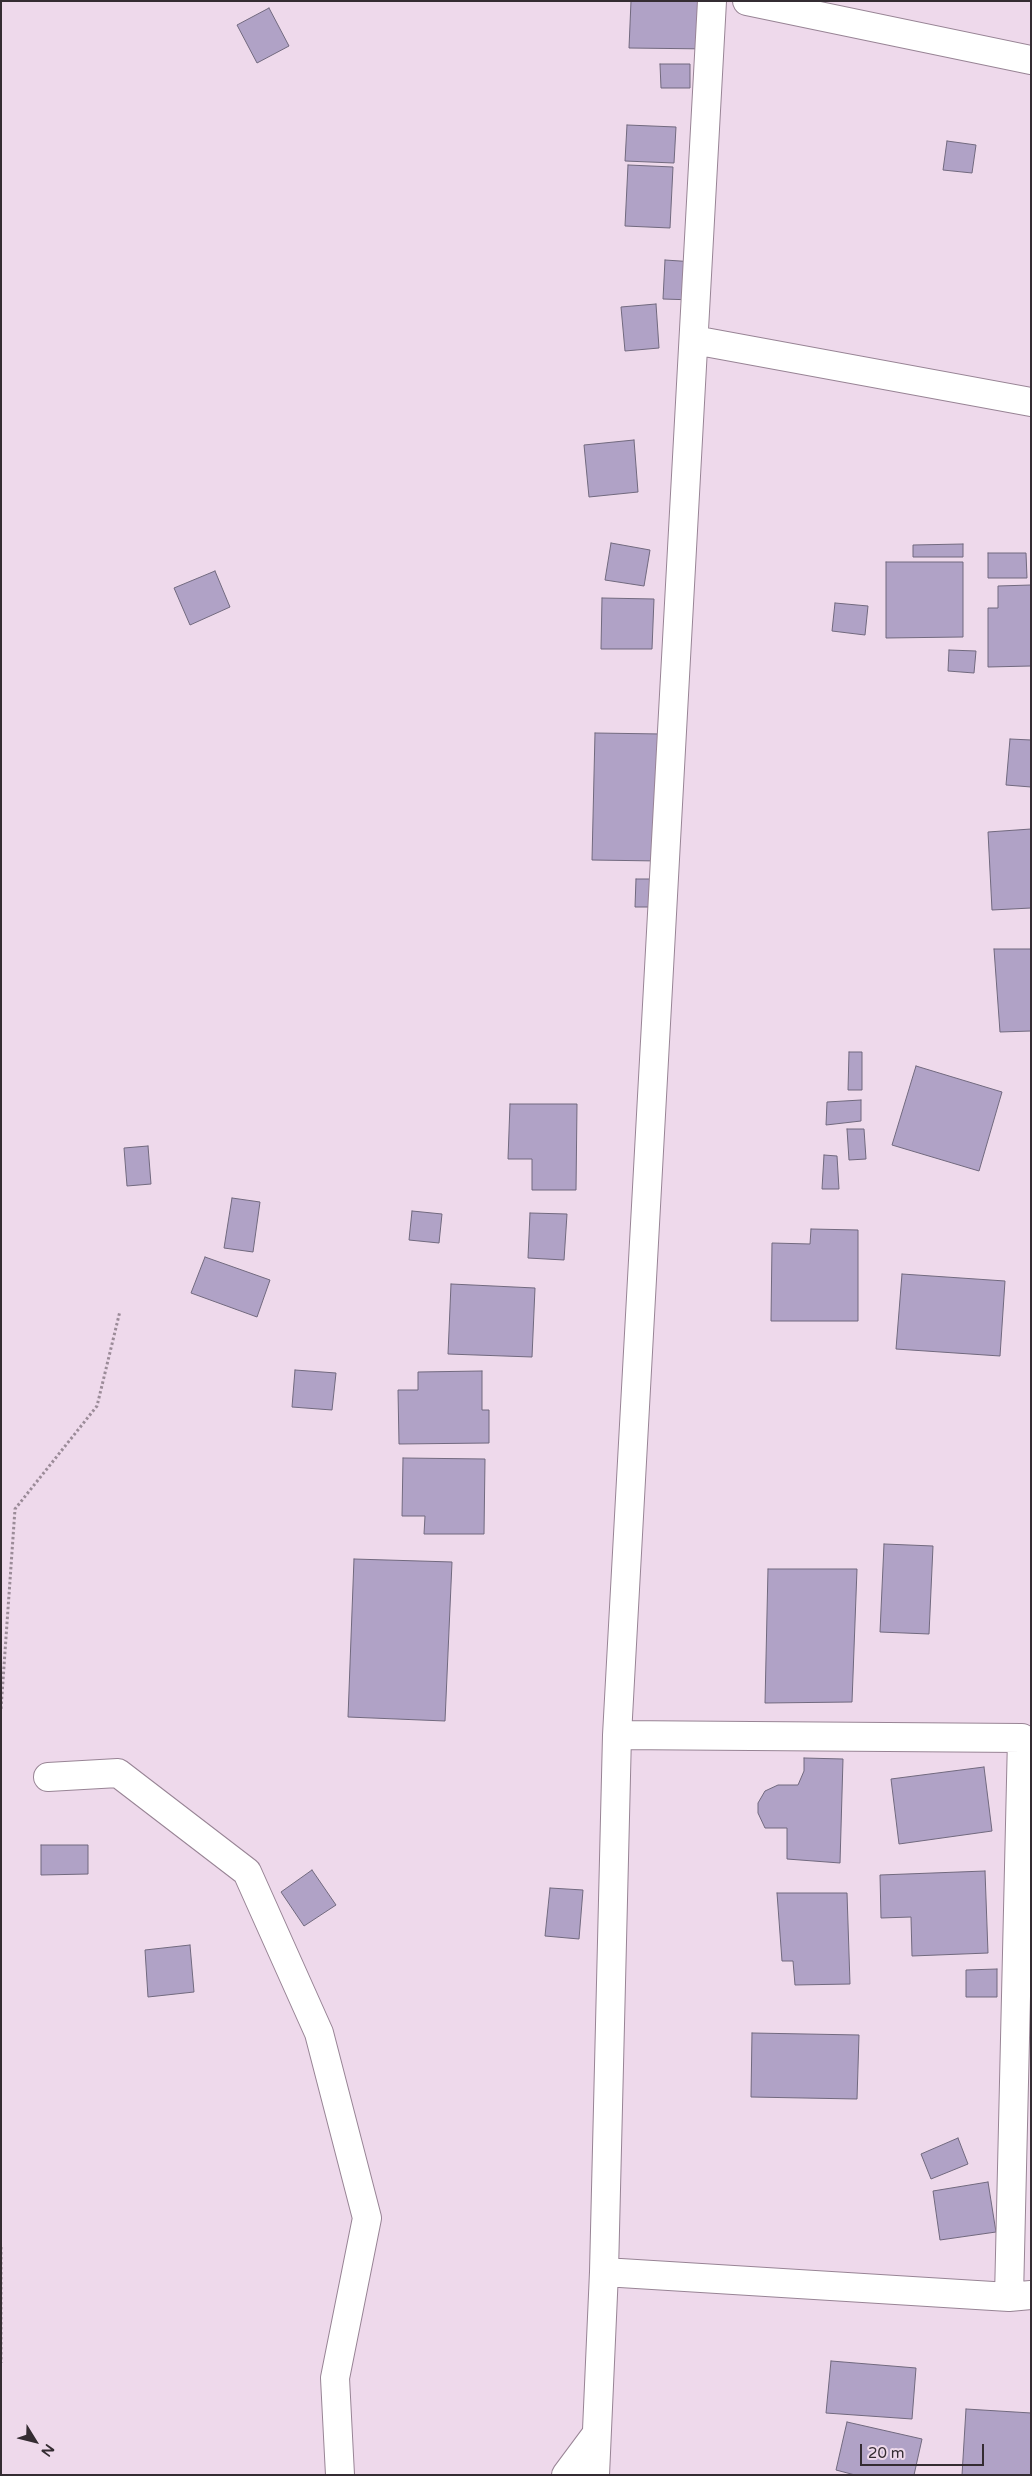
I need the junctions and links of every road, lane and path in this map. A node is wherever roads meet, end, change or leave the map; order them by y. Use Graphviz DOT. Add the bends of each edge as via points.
graph roads {
  1 [pos="712,1"];
  2 [pos="747,1"];
  3 [pos="1031,60"];
  4 [pos="694,340"];
  5 [pos="1031,402"];
  6 [pos="120,1311"];
  7 [pos="1,1709"];
  8 [pos="618,1735"];
  9 [pos="1026,1738"];
  10 [pos="48,1777"];
  11 [pos="1,2247"];
  12 [pos="604,2272"];
  13 [pos="1020,2296"];
  14 [pos="1,2363"];
  15 [pos="595,2436"];
  16 [pos="340,2475"];
  17 [pos="566,2475"];
  18 [pos="595,2475"];
  1 -- 4 [label="street"];
  2 -- 3 [label="street"];
  4 -- 5 [label="street"];
  4 -- 8 [label="street"];
  6 -- 7 [label="path" via="97,1406 15,1509"];
  8 -- 9 [label="street"];
  8 -- 12 [label="street"];
  9 -- 13 [label="street"];
  10 -- 16 [label="street" via="118,1773 248,1872 319,2034 367,2218 335,2378"];
  11 -- 14 [label="path"];
  12 -- 13 [label="street"];
  12 -- 15 [label="street"];
  15 -- 17 [label="street"];
  15 -- 18 [label="street"];
}
